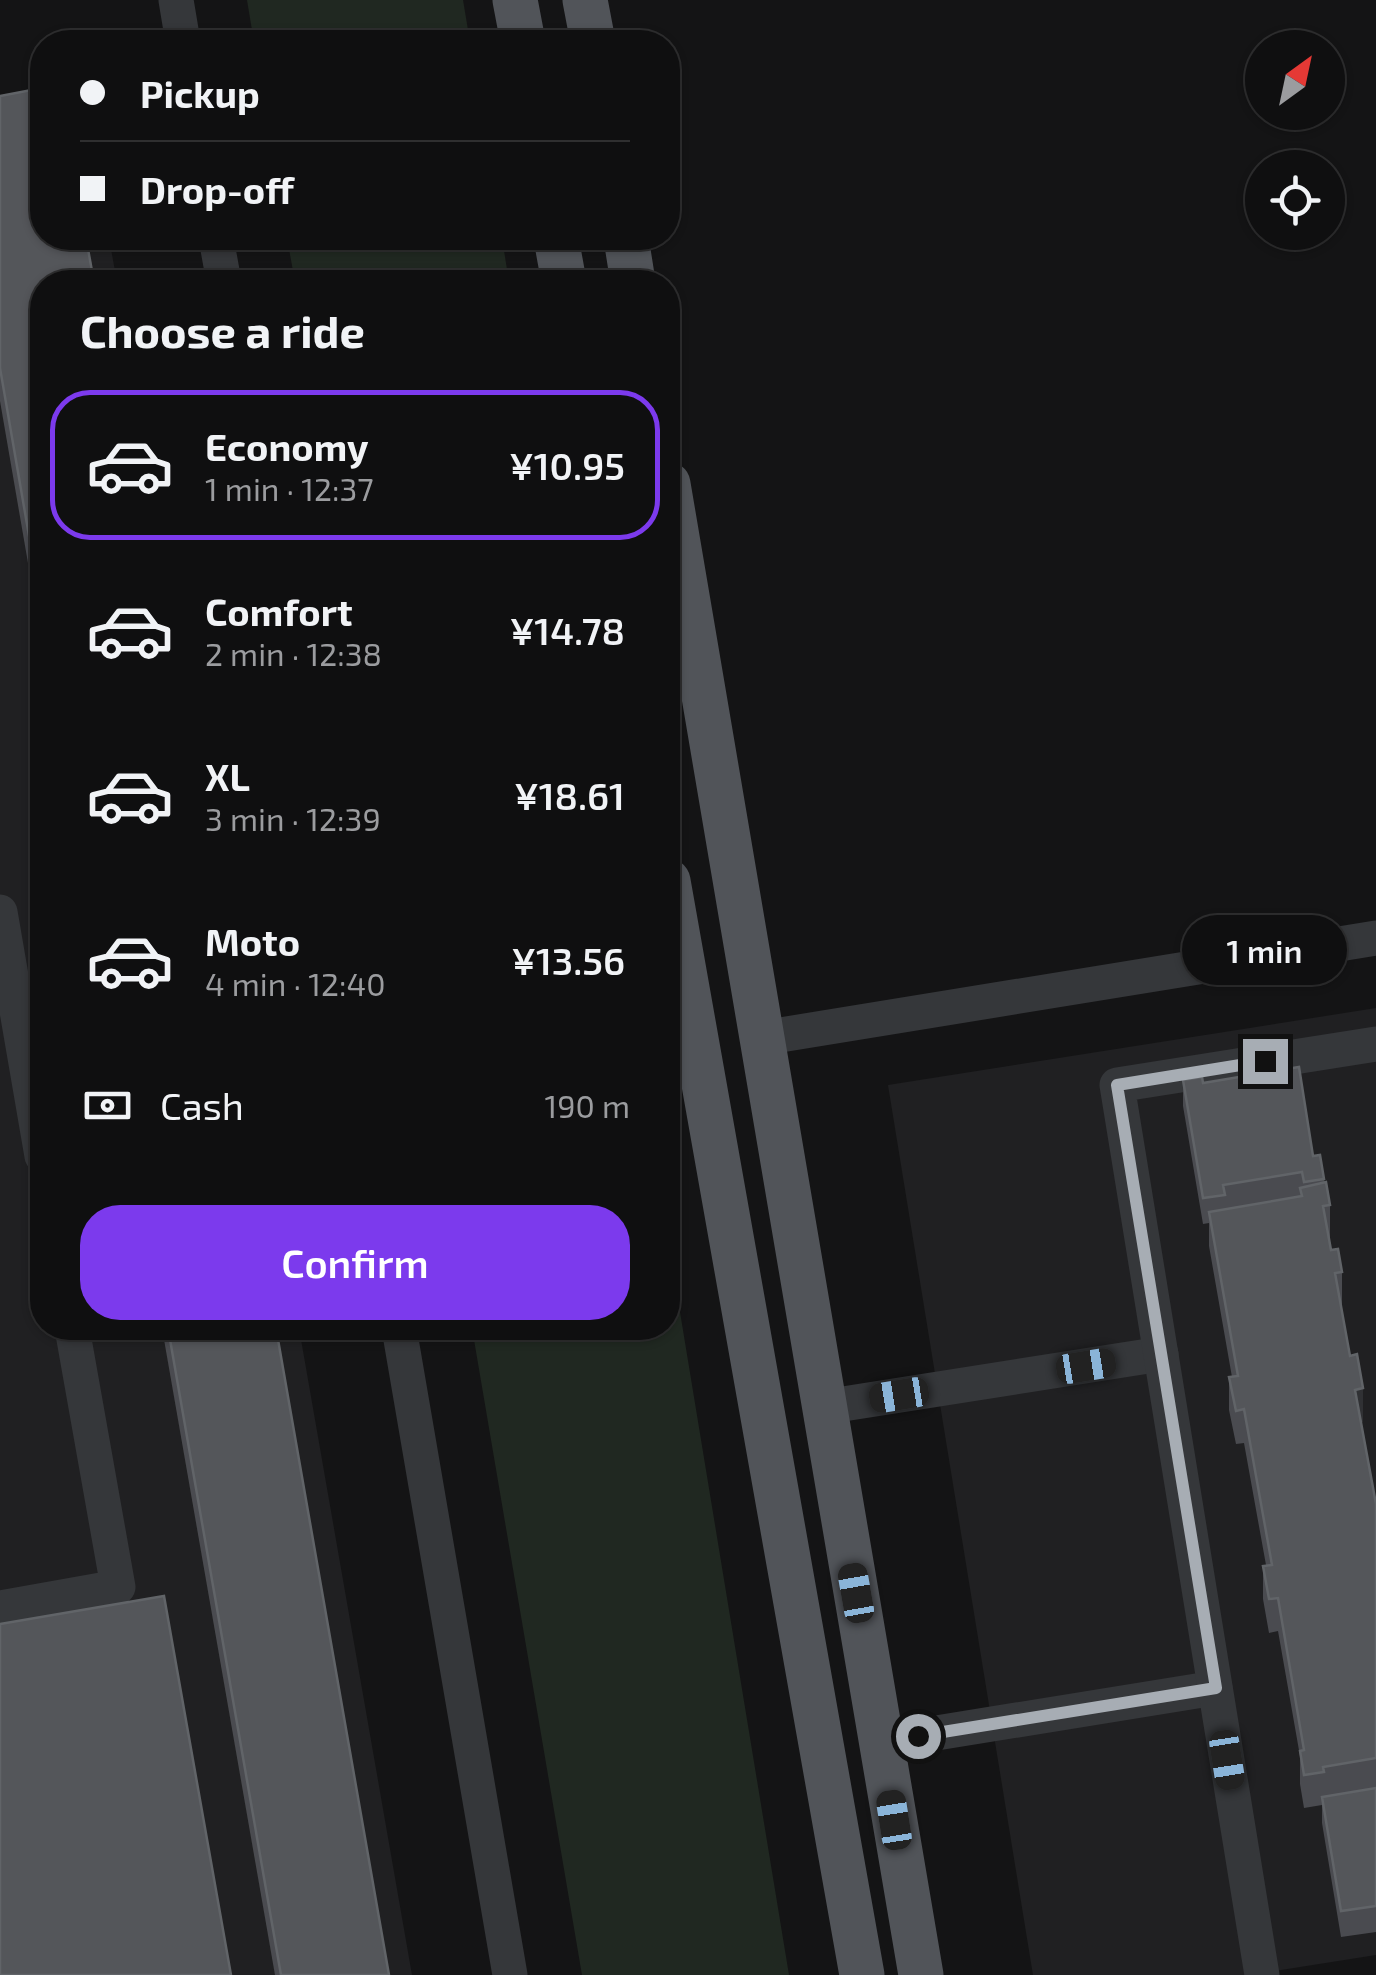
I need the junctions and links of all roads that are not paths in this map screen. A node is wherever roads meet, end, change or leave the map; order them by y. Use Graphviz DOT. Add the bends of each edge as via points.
graph roads {
  1 [pos="176,0"];
  2 [pos="515,0"];
  3 [pos="586,0"];
  4 [pos="181,30"];
  5 [pos="521,30"];
  6 [pos="590,30"];
  7 [pos="680,555"];
  8 [pos="0,912"];
  9 [pos="1376,938"];
  10 [pos="680,949"];
  11 [pos="30,1026"];
  12 [pos="762,1038"];
  13 [pos="1376,1044"];
  14 [pos="74,1340"];
  15 [pos="401,1340"];
  16 [pos="1160,1354"];
  17 [pos="824,1407"];
  18 [pos="0,1608"];
  19 [pos="1216,1688"];
  20 [pos="882,1742"];
  21 [pos="510,1975"];
  22 [pos="862,1975"];
  23 [pos="921,1975"];
  24 [pos="1262,1975"];
  1 -- 4 [label="street"];
  2 -- 5 [label="main road"];
  3 -- 6 [label="main road"];
  7 -- 12 [label="main road"];
  8 -- 11 [label="street"];
  9 -- 12 [label="street"];
  10 -- 22 [label="main road"];
  12 -- 17 [label="main road"];
  13 -- 16 [label="street" via="1117,1085"];
  14 -- 18 [label="street" via="118,1588"];
  15 -- 21 [label="street"];
  16 -- 17 [label="street"];
  16 -- 19 [label="street"];
  17 -- 20 [label="main road"];
  19 -- 20 [label="street"];
  19 -- 24 [label="street"];
  20 -- 23 [label="main road"];
}
